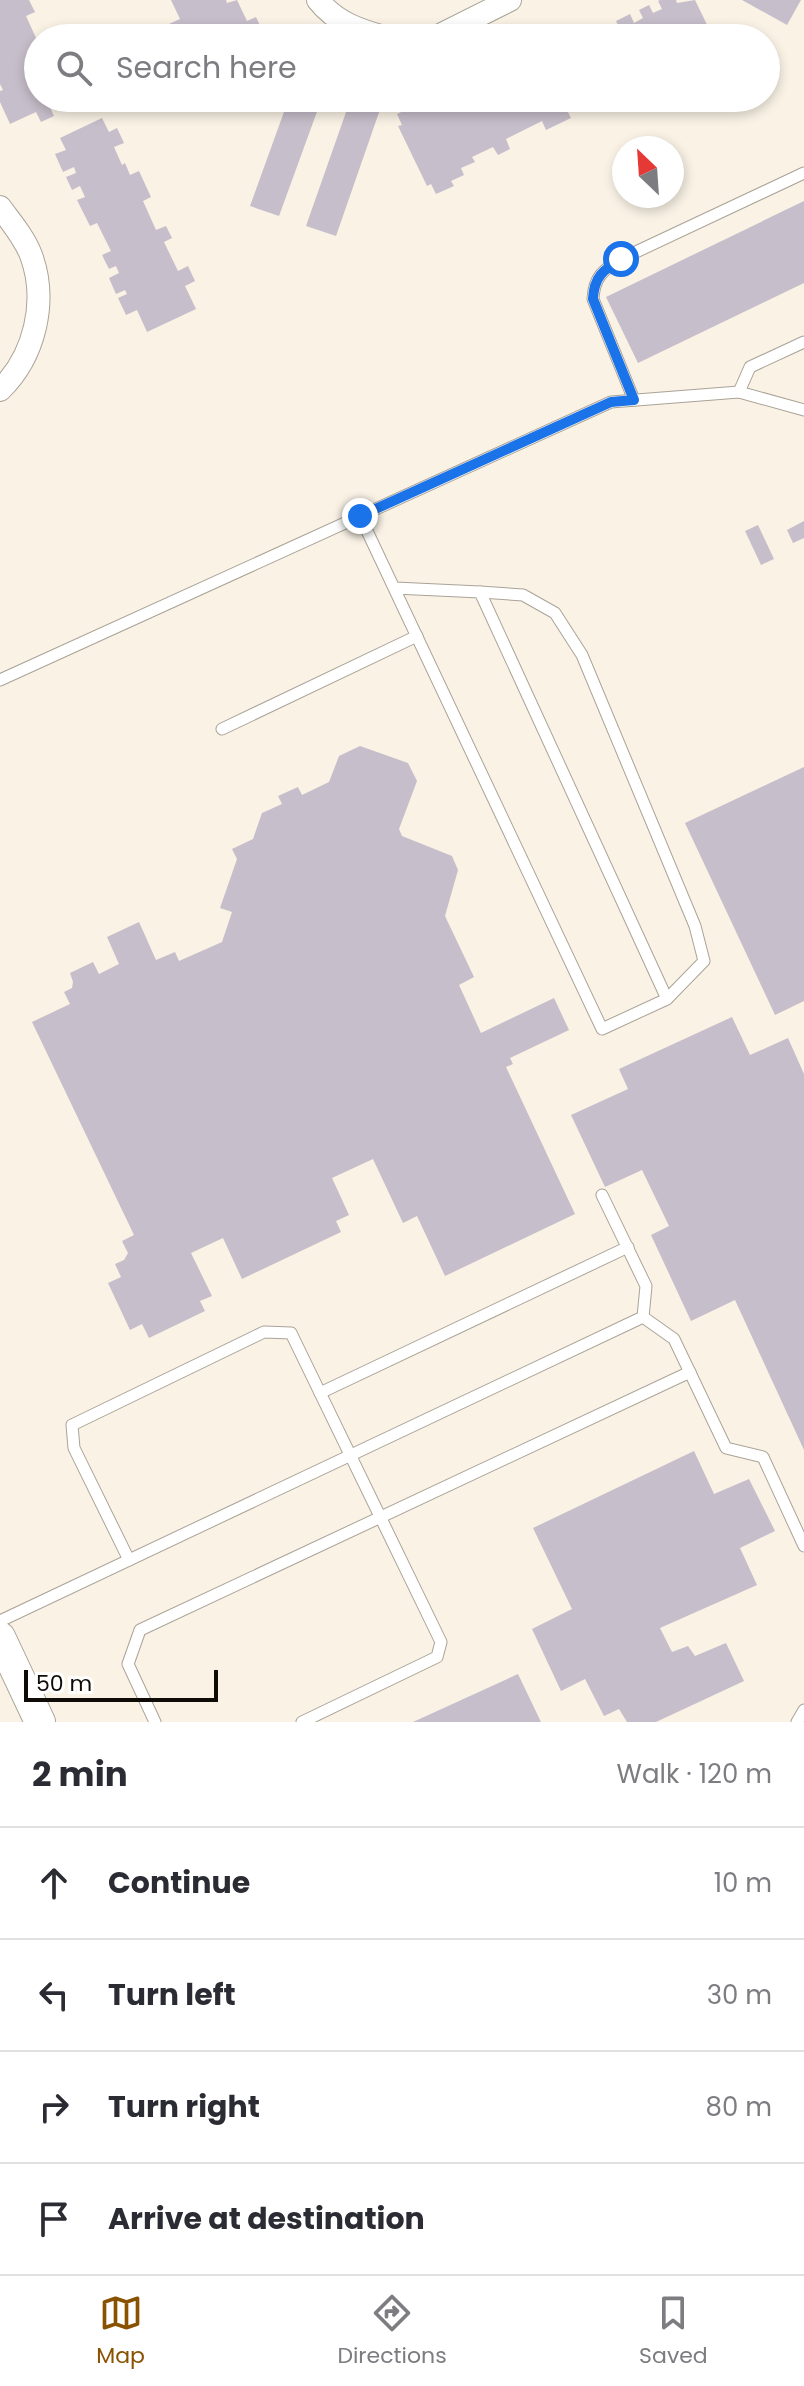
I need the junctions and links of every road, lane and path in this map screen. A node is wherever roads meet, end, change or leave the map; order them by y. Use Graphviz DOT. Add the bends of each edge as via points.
graph roads {
  1 [pos="318,0"];
  2 [pos="510,0"];
  3 [pos="347,24"];
  4 [pos="462,24"];
  5 [pos="804,173"];
  6 [pos="0,207"];
  7 [pos="804,342"];
  8 [pos="0,390"];
  9 [pos="739,392"];
  10 [pos="634,400"];
  11 [pos="804,410"];
  12 [pos="360,516"];
  13 [pos="395,588"];
  14 [pos="480,592"];
  15 [pos="417,636"];
  16 [pos="0,680"];
  17 [pos="222,729"];
  18 [pos="667,999"];
  19 [pos="602,1195"];
  20 [pos="628,1247"];
  21 [pos="643,1317"];
  22 [pos="690,1372"];
  23 [pos="320,1393"];
  24 [pos="351,1455"];
  25 [pos="381,1518"];
  26 [pos="804,1546"];
  27 [pos="129,1560"];
  28 [pos="0,1621"];
  29 [pos="0,1637"];
  30 [pos="804,1710"];
  31 [pos="40,1722"];
  32 [pos="155,1722"];
  33 [pos="302,1722"];
  34 [pos="797,1722"];
  1 -- 3 [label="street"];
  2 -- 4 [label="street"];
  5 -- 10 [label="lane" via="602,270 593,299"];
  6 -- 8 [label="street" via="31,254 37,294 30,345 15,375"];
  7 -- 9 [label="lane" via="750,367"];
  9 -- 10 [label="lane"];
  9 -- 11 [label="lane"];
  10 -- 12 [label="lane" via="611,402"];
  12 -- 13 [label="lane"];
  12 -- 16 [label="lane"];
  13 -- 14 [label="lane"];
  13 -- 15 [label="lane"];
  14 -- 18 [label="lane"];
  14 -- 18 [label="lane" via="523,595 555,613 582,655 695,926 704,961"];
  15 -- 17 [label="lane"];
  15 -- 18 [label="lane" via="602,1029"];
  19 -- 20 [label="lane"];
  20 -- 21 [label="lane" via="646,1286"];
  20 -- 23 [label="lane"];
  21 -- 22 [label="lane" via="674,1339"];
  21 -- 24 [label="lane"];
  22 -- 25 [label="lane"];
  22 -- 26 [label="lane" via="726,1448 763,1457"];
  23 -- 24 [label="lane"];
  23 -- 27 [label="lane" via="291,1333 264,1332 72,1425 74,1448"];
  24 -- 25 [label="lane"];
  24 -- 27 [label="lane"];
  25 -- 32 [label="lane" via="140,1630 128,1664"];
  25 -- 33 [label="lane" via="441,1642 437,1657"];
  27 -- 28 [label="lane"];
  29 -- 31 [label="street"];
  30 -- 34 [label="lane"];
}
